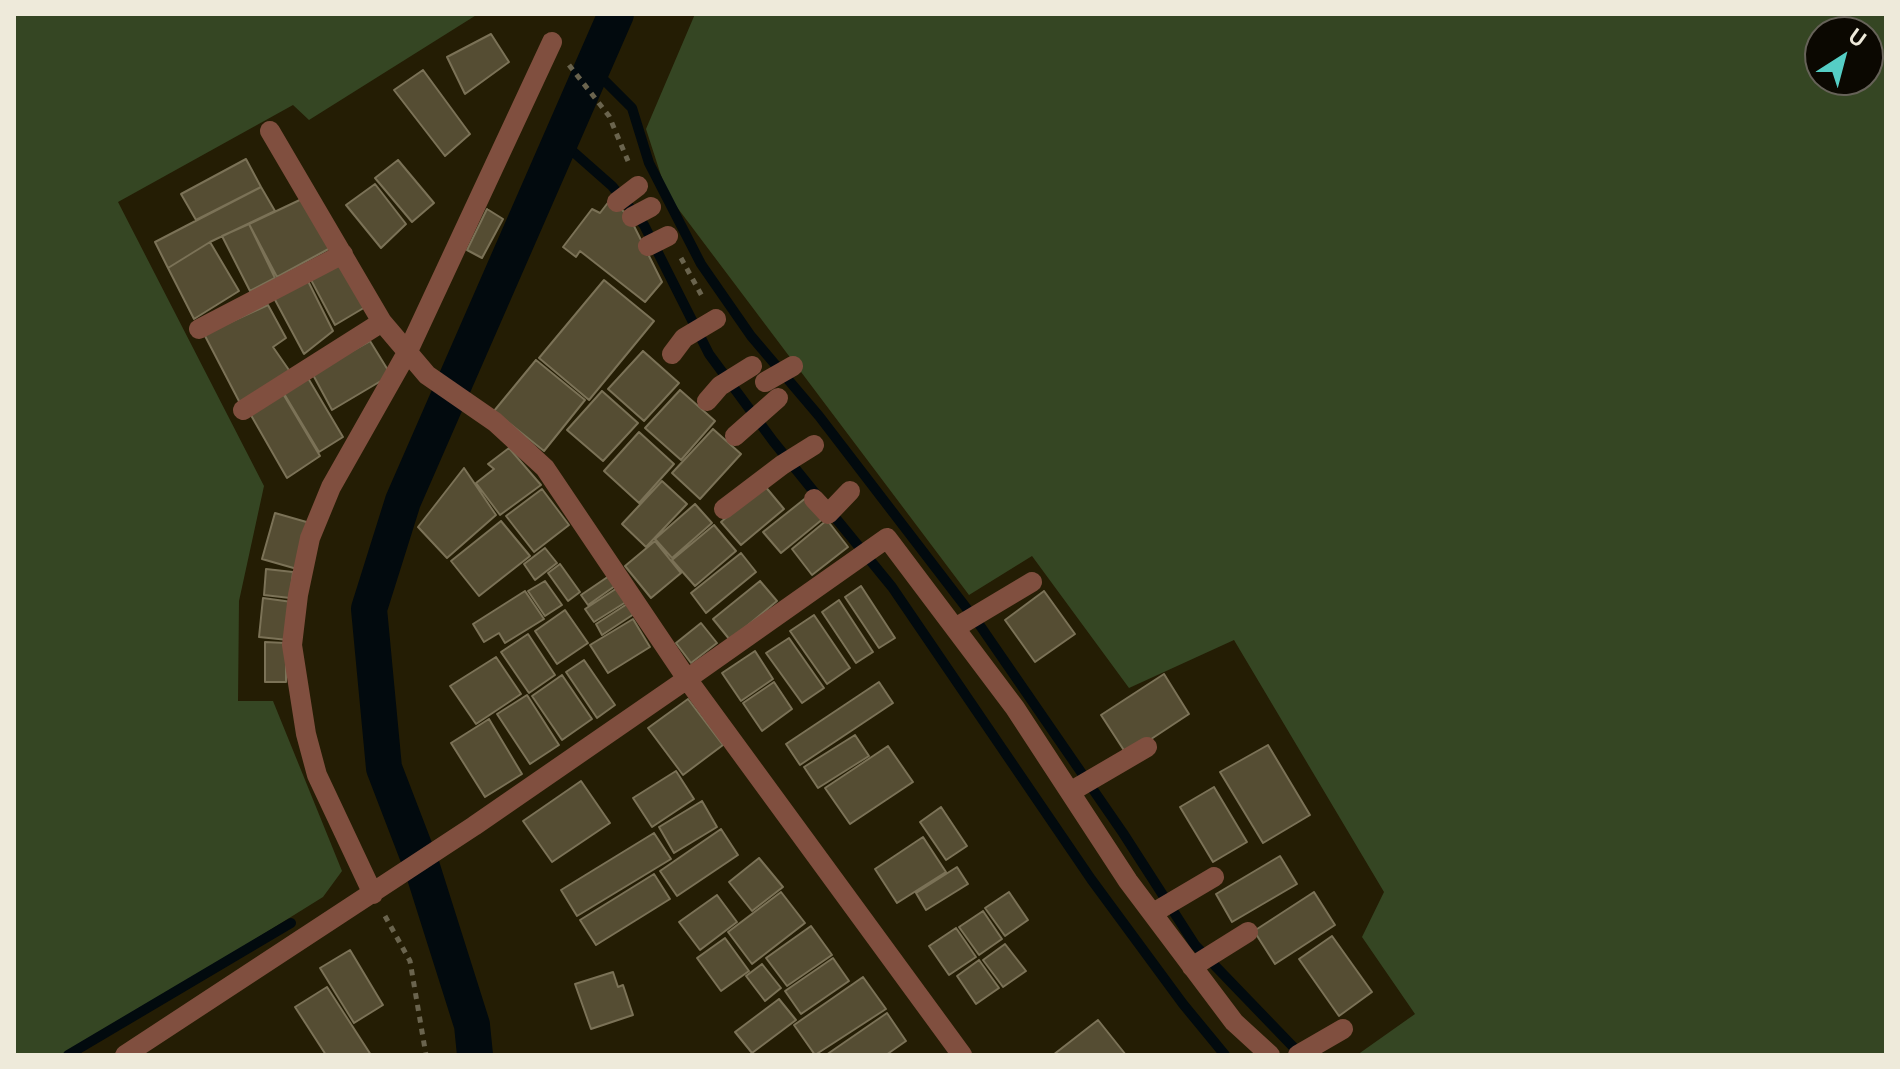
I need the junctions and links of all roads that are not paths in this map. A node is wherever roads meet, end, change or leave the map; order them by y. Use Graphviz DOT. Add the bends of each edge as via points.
graph roads {
  1 [pos="552,42"];
  2 [pos="270,131"];
  3 [pos="638,187"];
  4 [pos="618,201"];
  5 [pos="343,254"];
  6 [pos="382,322"];
  7 [pos="712,322"];
  8 [pos="199,329"];
  9 [pos="678,346"];
  10 [pos="408,351"];
  11 [pos="791,367"];
  12 [pos="714,393"];
  13 [pos="773,402"];
  14 [pos="243,410"];
  15 [pos="741,431"];
  16 [pos="810,448"];
  17 [pos="847,495"];
  18 [pos="814,499"];
  19 [pos="724,509"];
  20 [pos="1032,582"];
  21 [pos="958,626"];
  22 [pos="687,679"];
  23 [pos="1147,747"];
  24 [pos="1074,790"];
  25 [pos="1214,877"];
  26 [pos="373,894"];
  27 [pos="1157,910"];
  28 [pos="1248,932"];
  29 [pos="1203,959"];
  30 [pos="1343,1029"];
  31 [pos="1303,1052"];
  32 [pos="125,1055"];
  33 [pos="962,1055"];
  34 [pos="1270,1055"];
  1 -- 10 [label="street"];
  2 -- 5 [label="street"];
  3 -- 4 [label="street"];
  5 -- 6 [label="street"];
  5 -- 8 [label="street"];
  6 -- 10 [label="street"];
  6 -- 14 [label="street"];
  7 -- 9 [label="street"];
  10 -- 22 [label="street" via="427,375 495,422 545,468"];
  10 -- 26 [label="street" via="331,487 310,538 292,645 317,775"];
  11 -- 12 [label="street"];
  13 -- 15 [label="street"];
  16 -- 19 [label="street"];
  17 -- 18 [label="street" via="828,514"];
  20 -- 21 [label="street"];
  21 -- 22 [label="street" via="887,538"];
  21 -- 24 [label="street"];
  22 -- 26 [label="street"];
  22 -- 33 [label="street"];
  23 -- 24 [label="street"];
  24 -- 27 [label="street" via="1128,881"];
  25 -- 27 [label="street"];
  26 -- 32 [label="street"];
  27 -- 29 [label="street"];
  28 -- 29 [label="street"];
  29 -- 34 [label="street" via="1234,1022"];
  30 -- 31 [label="street"];
}
